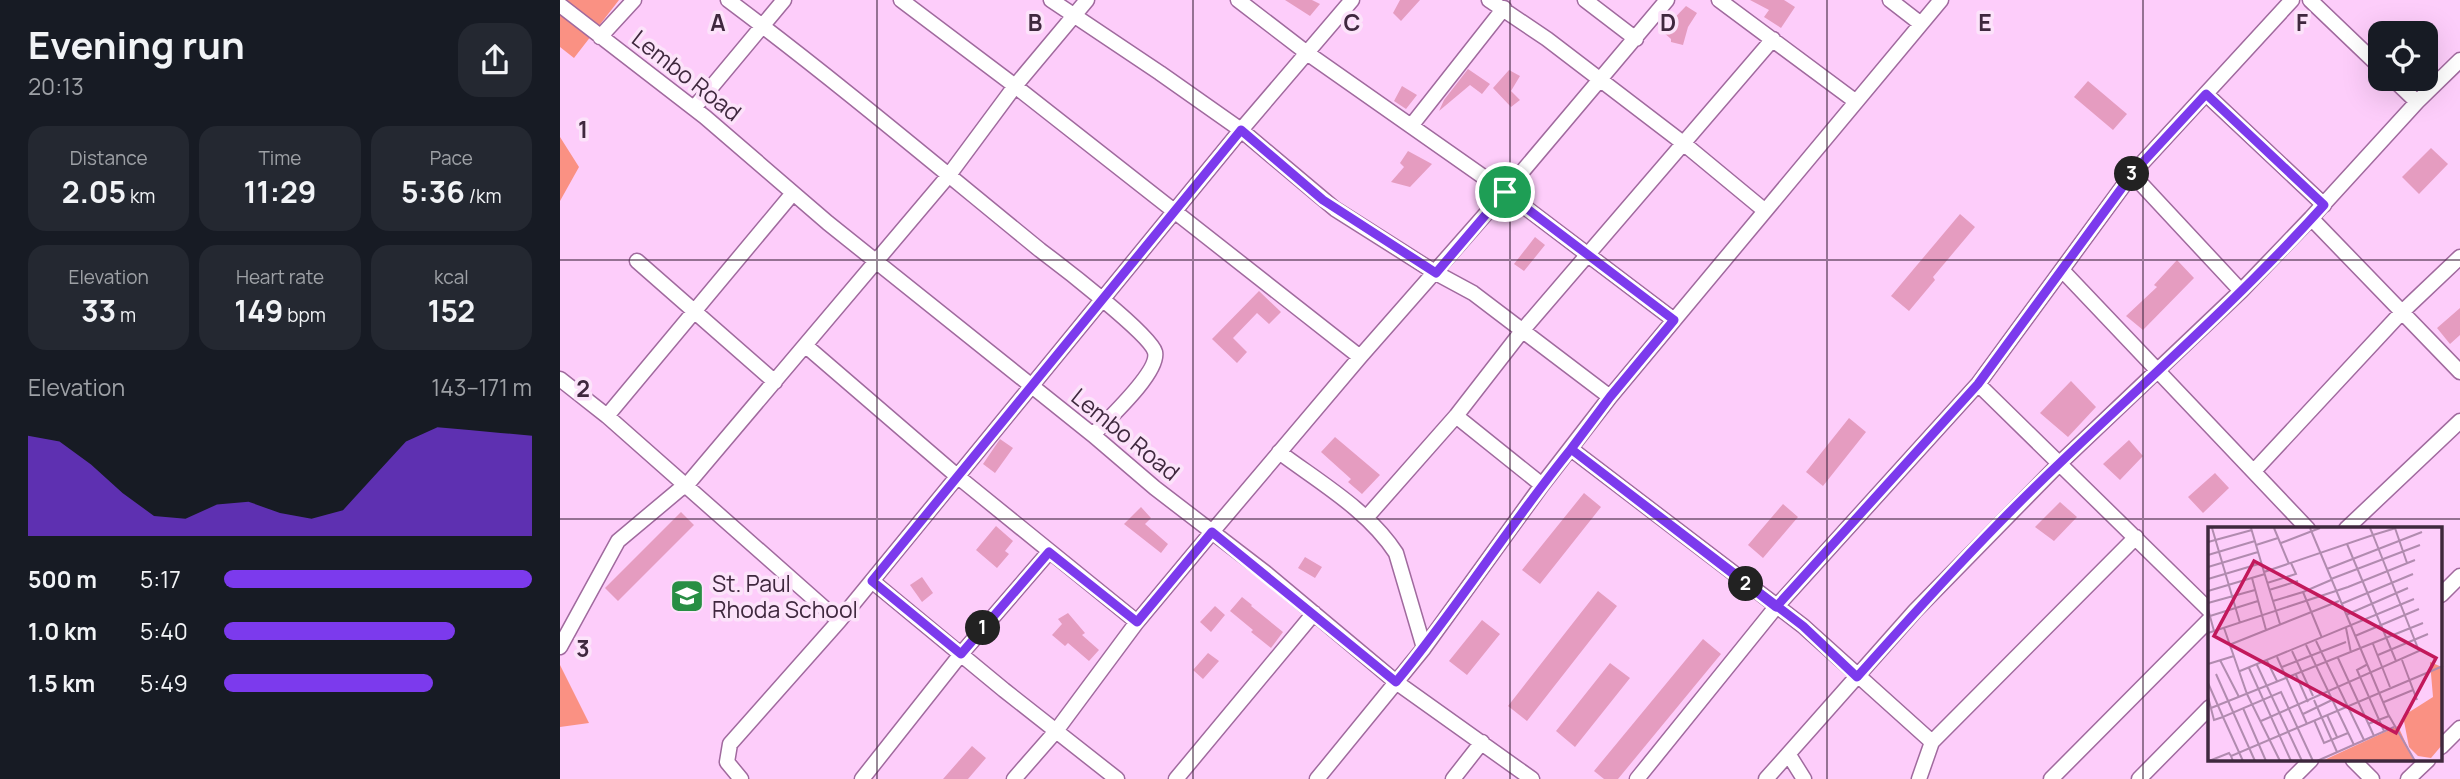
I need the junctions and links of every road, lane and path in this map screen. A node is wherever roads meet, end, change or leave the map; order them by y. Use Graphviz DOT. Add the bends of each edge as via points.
graph roads {
  1 [pos="634,0"];
  2 [pos="728,0"];
  3 [pos="784,0"];
  4 [pos="901,0"];
  5 [pos="1051,0"];
  6 [pos="1087,0"];
  7 [pos="1238,0"];
  8 [pos="1489,0"];
  9 [pos="1585,0"];
  10 [pos="1667,0"];
  11 [pos="1719,0"];
  12 [pos="1890,0"];
  13 [pos="1941,0"];
  14 [pos="2292,0"];
  15 [pos="2311,0"];
  16 [pos="1344,3"];
  17 [pos="560,5"];
  18 [pos="1504,8"];
  19 [pos="1074,17"];
  20 [pos="1921,24"];
  21 [pos="763,26"];
  22 [pos="600,37"];
  23 [pos="1636,39"];
  24 [pos="1773,39"];
  25 [pos="1307,52"];
  26 [pos="2368,55"];
  27 [pos="2460,60"];
  28 [pos="1600,80"];
  29 [pos="1015,86"];
  30 [pos="2406,91"];
  31 [pos="2206,94"];
  32 [pos="1855,101"];
  33 [pos="2417,102"];
  34 [pos="694,108"];
  35 [pos="1411,126"];
  36 [pos="1241,130"];
  37 [pos="1683,143"];
  38 [pos="2132,174"];
  39 [pos="949,175"];
  40 [pos="1505,192"];
  41 [pos="793,193"];
  42 [pos="2324,205"];
  43 [pos="1764,209"];
  44 [pos="1174,212"];
  45 [pos="2311,218"];
  46 [pos="1587,255"];
  47 [pos="2460,257"];
  48 [pos="637,261"];
  49 [pos="876,261"];
  50 [pos="2062,270"];
  51 [pos="1436,273"];
  52 [pos="2241,291"];
  53 [pos="1102,299"];
  54 [pos="693,311"];
  55 [pos="2401,313"];
  56 [pos="1674,320"];
  57 [pos="1522,331"];
  58 [pos="806,346"];
  59 [pos="1360,357"];
  60 [pos="2158,372"];
  61 [pos="2460,372"];
  62 [pos="560,379"];
  63 [pos="775,382"];
  64 [pos="1978,384"];
  65 [pos="1030,387"];
  66 [pos="1610,397"];
  67 [pos="607,416"];
  68 [pos="1456,416"];
  69 [pos="2460,422"];
  70 [pos="1093,435"];
  71 [pos="1571,449"];
  72 [pos="1279,452"];
  73 [pos="2060,463"];
  74 [pos="2254,471"];
  75 [pos="957,476"];
  76 [pos="1542,485"];
  77 [pos="686,486"];
  78 [pos="1366,518"];
  79 [pos="2306,527"];
  80 [pos="2348,527"];
  81 [pos="1212,532"];
  82 [pos="2136,537"];
  83 [pos="1049,552"];
  84 [pos="2460,576"];
  85 [pos="872,581"];
  86 [pos="2442,594"];
  87 [pos="1776,607"];
  88 [pos="2208,609"];
  89 [pos="1314,613"];
  90 [pos="839,621"];
  91 [pos="2208,621"];
  92 [pos="1137,622"];
  93 [pos="560,647"];
  94 [pos="1424,648"];
  95 [pos="961,654"];
  96 [pos="1857,677"];
  97 [pos="1396,682"];
  98 [pos="2208,709"];
  99 [pos="2460,728"];
  100 [pos="1056,731"];
  101 [pos="1482,742"];
  102 [pos="1932,742"];
  103 [pos="2442,746"];
  104 [pos="1788,755"];
  105 [pos="2309,762"];
  106 [pos="2355,762"];
  107 [pos="2426,762"];
  108 [pos="741,779"];
  109 [pos="862,779"];
  110 [pos="1014,779"];
  111 [pos="1117,779"];
  112 [pos="1176,779"];
  113 [pos="1317,779"];
  114 [pos="1453,779"];
  115 [pos="1532,779"];
  116 [pos="1637,779"];
  117 [pos="1766,779"];
  118 [pos="1804,779"];
  119 [pos="1919,779"];
  120 [pos="2051,779"];
  121 [pos="2139,779"];
  122 [pos="2292,779"];
  123 [pos="2372,779"];
  124 [pos="2408,779"];
  1 -- 22 [label="street"];
  2 -- 21 [label="street"];
  3 -- 21 [label="street"];
  4 -- 29 [label="street"];
  5 -- 19 [label="street"];
  6 -- 19 [label="street"];
  7 -- 25 [label="street"];
  8 -- 18 [label="street"];
  9 -- 23 [label="street"];
  10 -- 23 [label="street"];
  11 -- 24 [label="street"];
  12 -- 20 [label="street"];
  13 -- 20 [label="street"];
  14 -- 31 [label="street"];
  15 -- 26 [label="street"];
  16 -- 25 [label="street"];
  17 -- 22 [label="street, Lembo Road"];
  18 -- 28 [label="street"];
  18 -- 35 [label="street"];
  19 -- 29 [label="street"];
  19 -- 36 [label="street"];
  20 -- 32 [label="street"];
  21 -- 34 [label="street"];
  21 -- 39 [label="street"];
  22 -- 34 [label="street, Lembo Road"];
  23 -- 28 [label="street"];
  24 -- 32 [label="street"];
  24 -- 37 [label="street"];
  25 -- 35 [label="street"];
  25 -- 36 [label="street"];
  27 -- 33 [label="street"];
  28 -- 37 [label="street"];
  28 -- 40 [label="street"];
  29 -- 39 [label="street"];
  29 -- 44 [label="street"];
  30 -- 33 [label="street"];
  31 -- 38 [label="street"];
  31 -- 42 [label="street"];
  32 -- 43 [label="street"];
  33 -- 42 [label="street"];
  34 -- 41 [label="street, Lembo Road"];
  35 -- 40 [label="street"];
  36 -- 44 [label="street"];
  36 -- 51 [label="street" via="1323,200"];
  37 -- 43 [label="street"];
  37 -- 46 [label="street"];
  38 -- 50 [label="street"];
  38 -- 52 [label="street"];
  39 -- 49 [label="street"];
  39 -- 53 [label="street"];
  40 -- 46 [label="street"];
  40 -- 51 [label="street"];
  41 -- 49 [label="street, Lembo Road"];
  41 -- 54 [label="street"];
  42 -- 45 [label="street"];
  43 -- 56 [label="street"];
  44 -- 53 [label="street"];
  44 -- 59 [label="street"];
  45 -- 52 [label="street"];
  45 -- 55 [label="street"];
  46 -- 56 [label="street"];
  46 -- 57 [label="street"];
  47 -- 55 [label="street"];
  48 -- 54 [label="street"];
  49 -- 58 [label="street"];
  49 -- 65 [label="street, Lembo Road"];
  50 -- 60 [label="street"];
  50 -- 64 [label="street"];
  51 -- 57 [label="street" via="1473,293"];
  51 -- 59 [label="street"];
  52 -- 60 [label="street"];
  53 -- 65 [label="street"];
  53 -- 70 [label="street" via="1151,343 1156,354 1148,375"];
  54 -- 63 [label="street"];
  54 -- 67 [label="street"];
  55 -- 61 [label="street"];
  55 -- 74 [label="street"];
  56 -- 66 [label="street"];
  57 -- 66 [label="street"];
  57 -- 68 [label="street"];
  58 -- 63 [label="street"];
  58 -- 75 [label="street"];
  59 -- 72 [label="street"];
  60 -- 73 [label="street"];
  60 -- 74 [label="street"];
  62 -- 67 [label="street"];
  63 -- 77 [label="street"];
  64 -- 73 [label="street"];
  64 -- 87 [label="street"];
  65 -- 70 [label="street, Lembo Road"];
  65 -- 75 [label="street"];
  66 -- 71 [label="street"];
  67 -- 77 [label="street"];
  68 -- 76 [label="street"];
  68 -- 78 [label="street"];
  69 -- 80 [label="street"];
  70 -- 81 [label="street, Lembo Road"];
  71 -- 76 [label="street"];
  71 -- 87 [label="street"];
  72 -- 78 [label="street"];
  72 -- 81 [label="street"];
  73 -- 82 [label="street"];
  73 -- 96 [label="street"];
  74 -- 79 [label="street"];
  75 -- 83 [label="street"];
  75 -- 85 [label="street"];
  76 -- 94 [label="street"];
  77 -- 90 [label="street"];
  77 -- 93 [label="street" via="618,541"];
  78 -- 94 [label="street" via="1396,553"];
  81 -- 89 [label="street, Lembo Road"];
  81 -- 92 [label="street"];
  82 -- 88 [label="street"];
  82 -- 102 [label="street"];
  83 -- 92 [label="street"];
  83 -- 95 [label="street"];
  84 -- 86 [label="street"];
  85 -- 90 [label="street"];
  85 -- 95 [label="street"];
  87 -- 96 [label="street"];
  87 -- 116 [label="street"];
  89 -- 97 [label="street, Lembo Road"];
  89 -- 112 [label="street"];
  90 -- 108 [label="street" via="730,744 727,762"];
  91 -- 120 [label="street"];
  92 -- 100 [label="street"];
  94 -- 97 [label="street"];
  95 -- 100 [label="street"];
  95 -- 109 [label="street"];
  96 -- 102 [label="street"];
  96 -- 104 [label="street"];
  97 -- 101 [label="street, Lembo Road"];
  97 -- 113 [label="street"];
  98 -- 121 [label="street"];
  99 -- 103 [label="street"];
  100 -- 110 [label="street"];
  100 -- 111 [label="street"];
  101 -- 114 [label="street"];
  101 -- 115 [label="street, Lembo Road"];
  102 -- 119 [label="street"];
  104 -- 117 [label="street"];
  104 -- 118 [label="street"];
  105 -- 122 [label="street"];
  106 -- 123 [label="street"];
  107 -- 124 [label="street"];
}
